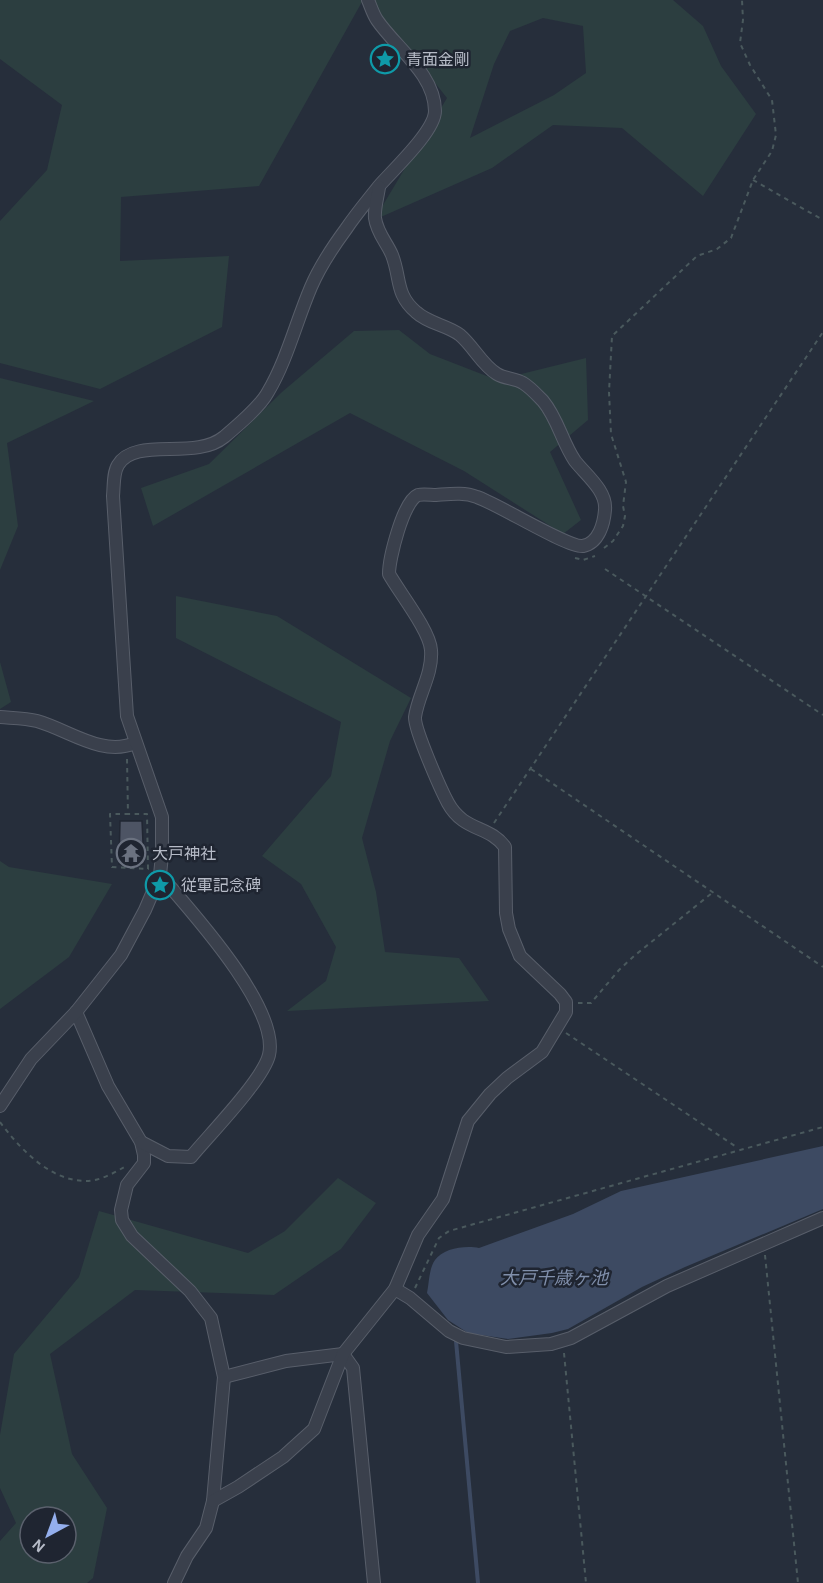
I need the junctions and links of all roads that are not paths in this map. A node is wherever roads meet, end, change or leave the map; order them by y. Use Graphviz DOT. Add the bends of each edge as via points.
graph roads {
  1 [pos="368,0"];
  2 [pos="379,187"];
  3 [pos="0,717"];
  4 [pos="131,745"];
  5 [pos="160,875"];
  6 [pos="76,1012"];
  7 [pos="0,1106"];
  8 [pos="142,1148"];
  9 [pos="823,1218"];
  10 [pos="395,1289"];
  11 [pos="343,1354"];
  12 [pos="224,1377"];
  13 [pos="213,1501"];
  14 [pos="174,1583"];
  15 [pos="374,1583"];
  1 -- 2 [label="street" via="377,20 425,79 435,112 429,129"];
  2 -- 4 [label="street" via="322,263 267,394 213,445 193,450 136,451 117,466 113,496"];
  2 -- 10 [label="street" via="375,217 392,255 405,301 427,320 453,329 496,373 523,383 544,402 575,461 602,493 606,507 597,537 581,546 567,543 466,494 418,495 411,501 393,544 389,574 431,649 415,718 417,727 450,806 461,821 489,834 505,847 509,929 520,956 566,1002 566,1012 543,1052 507,1078 468,1121 443,1199 418,1236"];
  3 -- 4 [label="street" via="36,721 103,747"];
  4 -- 5 [label="street" via="162,817"];
  5 -- 6 [label="street" via="121,955"];
  5 -- 8 [label="street" via="202,924 243,982 264,1018 269,1056 259,1076 191,1157 168,1156"];
  6 -- 7 [label="street" via="31,1059"];
  6 -- 8 [label="street" via="108,1086"];
  8 -- 12 [label="street" via="144,1163 125,1191 122,1220 132,1236 190,1291 211,1318"];
  9 -- 10 [label="street" via="667,1286 563,1341 506,1347 463,1338 448,1332"];
  10 -- 11 [label="street"];
  11 -- 12 [label="street" via="286,1361"];
  11 -- 13 [label="street" via="314,1429 283,1457"];
  11 -- 15 [label="street" via="352,1368"];
  12 -- 13 [label="street"];
  13 -- 14 [label="street" via="206,1528"];
}
